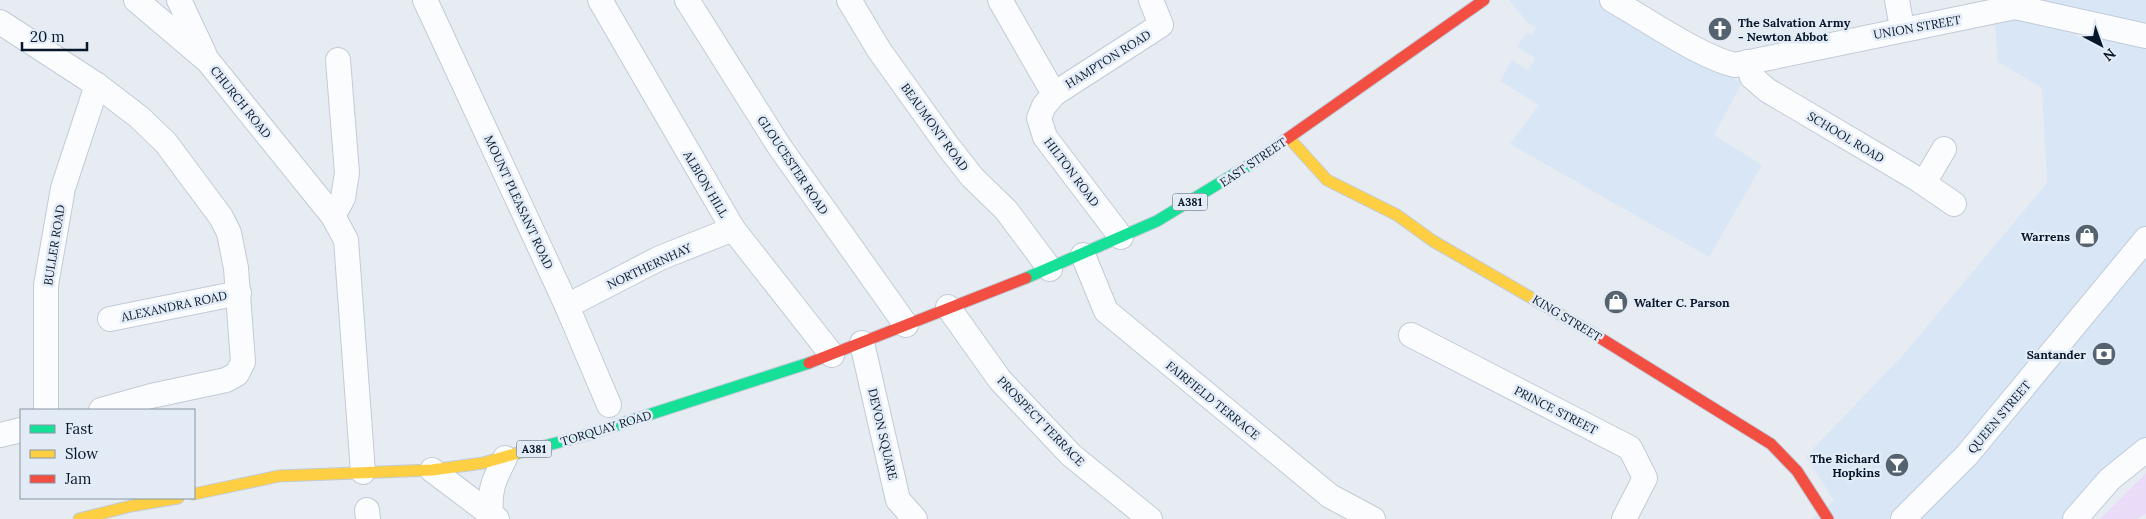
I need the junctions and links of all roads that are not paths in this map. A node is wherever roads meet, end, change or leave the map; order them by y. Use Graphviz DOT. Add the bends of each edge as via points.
graph roads {
  1 [pos="136,0"];
  2 [pos="179,0"];
  3 [pos="425,0"];
  4 [pos="600,0"];
  5 [pos="687,0"];
  6 [pos="849,0"];
  7 [pos="1000,0"];
  8 [pos="1151,0"];
  9 [pos="1484,0"];
  10 [pos="1612,0"];
  11 [pos="1897,0"];
  12 [pos="0,22"];
  13 [pos="1902,28"];
  14 [pos="2146,36"];
  15 [pos="338,60"];
  16 [pos="208,61"];
  17 [pos="1747,62"];
  18 [pos="97,85"];
  19 [pos="1054,94"];
  20 [pos="1289,138"];
  21 [pos="1944,149"];
  22 [pos="1924,183"];
  23 [pos="1954,204"];
  24 [pos="333,216"];
  25 [pos="733,229"];
  26 [pos="1121,237"];
  27 [pos="2146,239"];
  28 [pos="1083,255"];
  29 [pos="1050,269"];
  30 [pos="239,293"];
  31 [pos="567,306"];
  32 [pos="948,307"];
  33 [pos="110,319"];
  34 [pos="906,325"];
  35 [pos="1411,335"];
  36 [pos="862,343"];
  37 [pos="832,355"];
  38 [pos="609,405"];
  39 [pos="46,409"];
  40 [pos="105,409"];
  41 [pos="20,430"];
  42 [pos="0,435"];
  43 [pos="2146,450"];
  44 [pos="505,458"];
  45 [pos="432,470"];
  46 [pos="363,472"];
  47 [pos="195,494"];
  48 [pos="172,499"];
  49 [pos="494,517"];
  50 [pos="80,519"];
  51 [pos="915,519"];
  52 [pos="1150,519"];
  53 [pos="1373,519"];
  54 [pos="1624,519"];
  55 [pos="1828,519"];
  56 [pos="1903,519"];
  57 [pos="2075,519"];
  1 -- 16 [label="street, CHURCH ROAD"];
  2 -- 16 [label="street"];
  3 -- 31 [label="street, MOUNT PLEASANT ROAD"];
  4 -- 25 [label="street, ALBION HILL"];
  5 -- 34 [label="street, GLOUCESTER ROAD" via="779,146"];
  6 -- 29 [label="street, BEAUMONT ROAD" via="879,50 946,145 972,178 1006,210"];
  7 -- 19 [label="street"];
  8 -- 19 [label="street, HAMPTON ROAD" via="1161,25"];
  9 -- 20 [label="main road, EAST STREET / A381"];
  10 -- 17 [label="street, UNION STREET" via="1724,62"];
  11 -- 13 [label="street"];
  12 -- 18 [label="street"];
  13 -- 14 [label="street, UNION STREET" via="2015,7"];
  13 -- 17 [label="street, UNION STREET"];
  15 -- 24 [label="street" via="347,173 343,198"];
  16 -- 24 [label="street, CHURCH ROAD"];
  17 -- 22 [label="street, SCHOOL ROAD" via="1752,77 1767,90"];
  18 -- 30 [label="street" via="139,117 166,143 222,217 229,233"];
  18 -- 39 [label="street, BULLER ROAD" via="64,188 46,285"];
  19 -- 26 [label="street, HILTON ROAD" via="1039,118 1045,137"];
  20 -- 26 [label="main road, EAST STREET / A381" via="1194,200"];
  20 -- 55 [label="main road, KING STREET" via="1327,180 1397,215 1433,241 1544,302 1771,444 1797,471"];
  21 -- 22 [label="street"];
  22 -- 23 [label="street, SCHOOL ROAD"];
  24 -- 46 [label="street, CHURCH ROAD" via="346,240"];
  25 -- 31 [label="street, NORTHERNHAY" via="660,258"];
  25 -- 37 [label="street, ALBION HILL"];
  26 -- 28 [label="main road, EAST STREET / A381"];
  27 -- 56 [label="street, QUEEN STREET" via="1967,455"];
  28 -- 29 [label="main road, EAST STREET / A381"];
  28 -- 53 [label="street, FAIRFIELD TERRACE" via="1106,311 1330,496"];
  29 -- 32 [label="main road, EAST STREET / A381"];
  30 -- 33 [label="street, ALEXANDRA ROAD"];
  30 -- 40 [label="street" via="243,362 237,374 226,380"];
  31 -- 38 [label="street, MOUNT PLEASANT ROAD"];
  32 -- 34 [label="main road, EAST STREET / A381"];
  32 -- 52 [label="street, PROSPECT TERRACE" via="1000,380 1071,455"];
  34 -- 36 [label="main road, EAST STREET / A381"];
  35 -- 54 [label="street, PRINCE STREET" via="1630,448 1645,478"];
  36 -- 37 [label="main road, TORQUAY ROAD / A381"];
  36 -- 51 [label="street, DEVON SQUARE" via="898,500"];
  37 -- 44 [label="main road, TORQUAY ROAD / A381"];
  41 -- 42 [label="street"];
  43 -- 57 [label="street" via="2110,479"];
  44 -- 45 [label="main road, TORQUAY ROAD / A381"];
  44 -- 49 [label="street" via="492,482 490,496"];
  45 -- 46 [label="main road, TORQUAY ROAD / A381"];
  45 -- 49 [label="street"];
  46 -- 47 [label="main road, TORQUAY ROAD / A381" via="279,476"];
  48 -- 50 [label="main road"];
}
